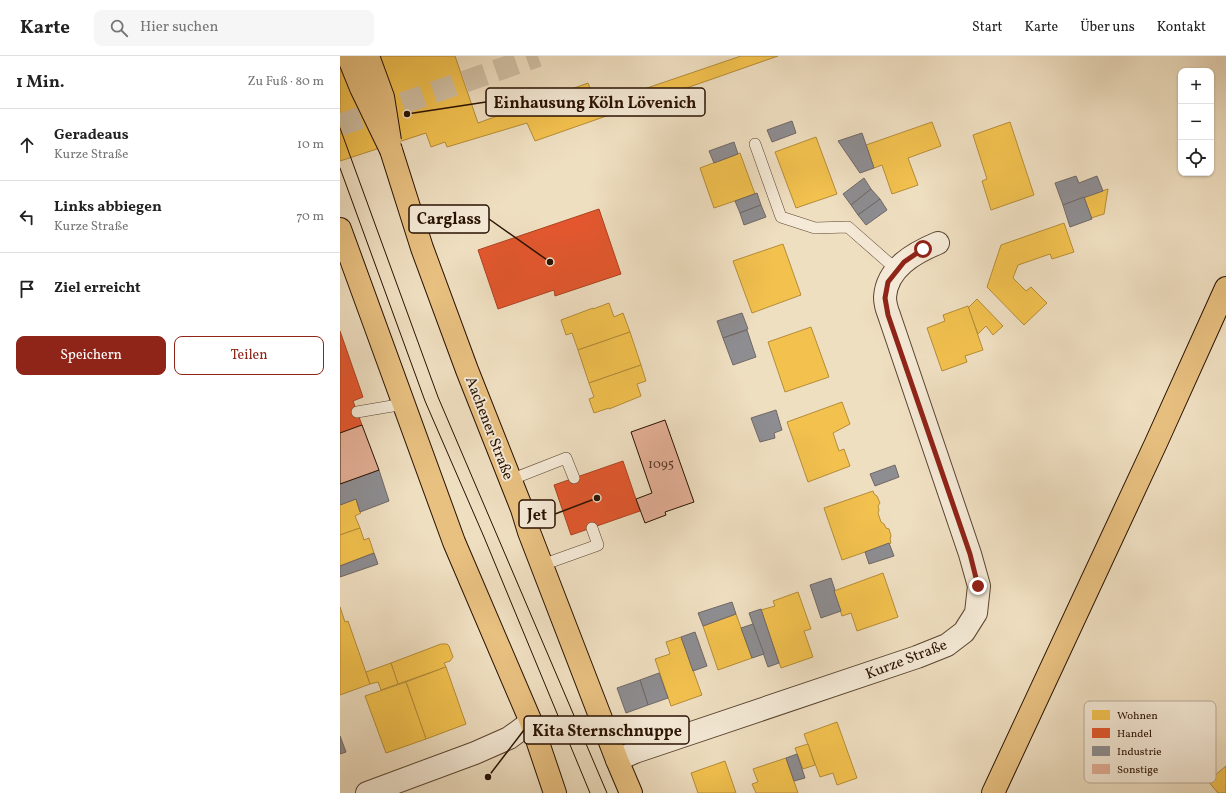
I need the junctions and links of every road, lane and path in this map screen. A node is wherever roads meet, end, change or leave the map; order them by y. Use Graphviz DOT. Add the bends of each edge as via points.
graph roads {
  1 [pos="348,56"];
  2 [pos="368,56"];
  3 [pos="755,144"];
  4 [pos="391,150"];
  5 [pos="342,240"];
  6 [pos="938,243"];
  7 [pos="897,270"];
  8 [pos="1226,288"];
  9 [pos="404,404"];
  10 [pos="357,412"];
  11 [pos="574,478"];
  12 [pos="510,480"];
  13 [pos="592,528"];
  14 [pos="542,565"];
  15 [pos="531,722"];
  16 [pos="617,760"];
  17 [pos="367,793"];
  18 [pos="556,793"];
  19 [pos="630,793"];
  20 [pos="993,793"];
  1 -- 4 [label="main road, bridge"];
  2 -- 4 [label="main road, Aachener Straße, bridge" via="382,97"];
  3 -- 7 [label="lane" via="781,216 815,228 848,227"];
  4 -- 12 [label="main road, Aachener Straße" via="422,248"];
  5 -- 9 [label="main road"];
  6 -- 7 [label="street, Kurze Straße" via="923,249"];
  7 -- 16 [label="street, Kurze Straße" via="888,282 885,298 888,315 970,554 978,586 976,613 964,632 946,645 923,655"];
  8 -- 20 [label="main road"];
  9 -- 10 [label="lane"];
  9 -- 15 [label="main road" via="454,542"];
  11 -- 12 [label="lane" via="566,458"];
  12 -- 14 [label="main road, Aachener Straße"];
  13 -- 14 [label="lane" via="598,545"];
  14 -- 16 [label="main road, Aachener Straße"];
  15 -- 17 [label="street" via="509,738 475,754"];
  15 -- 18 [label="main road"];
  16 -- 19 [label="main road, Aachener Straße"];
}
